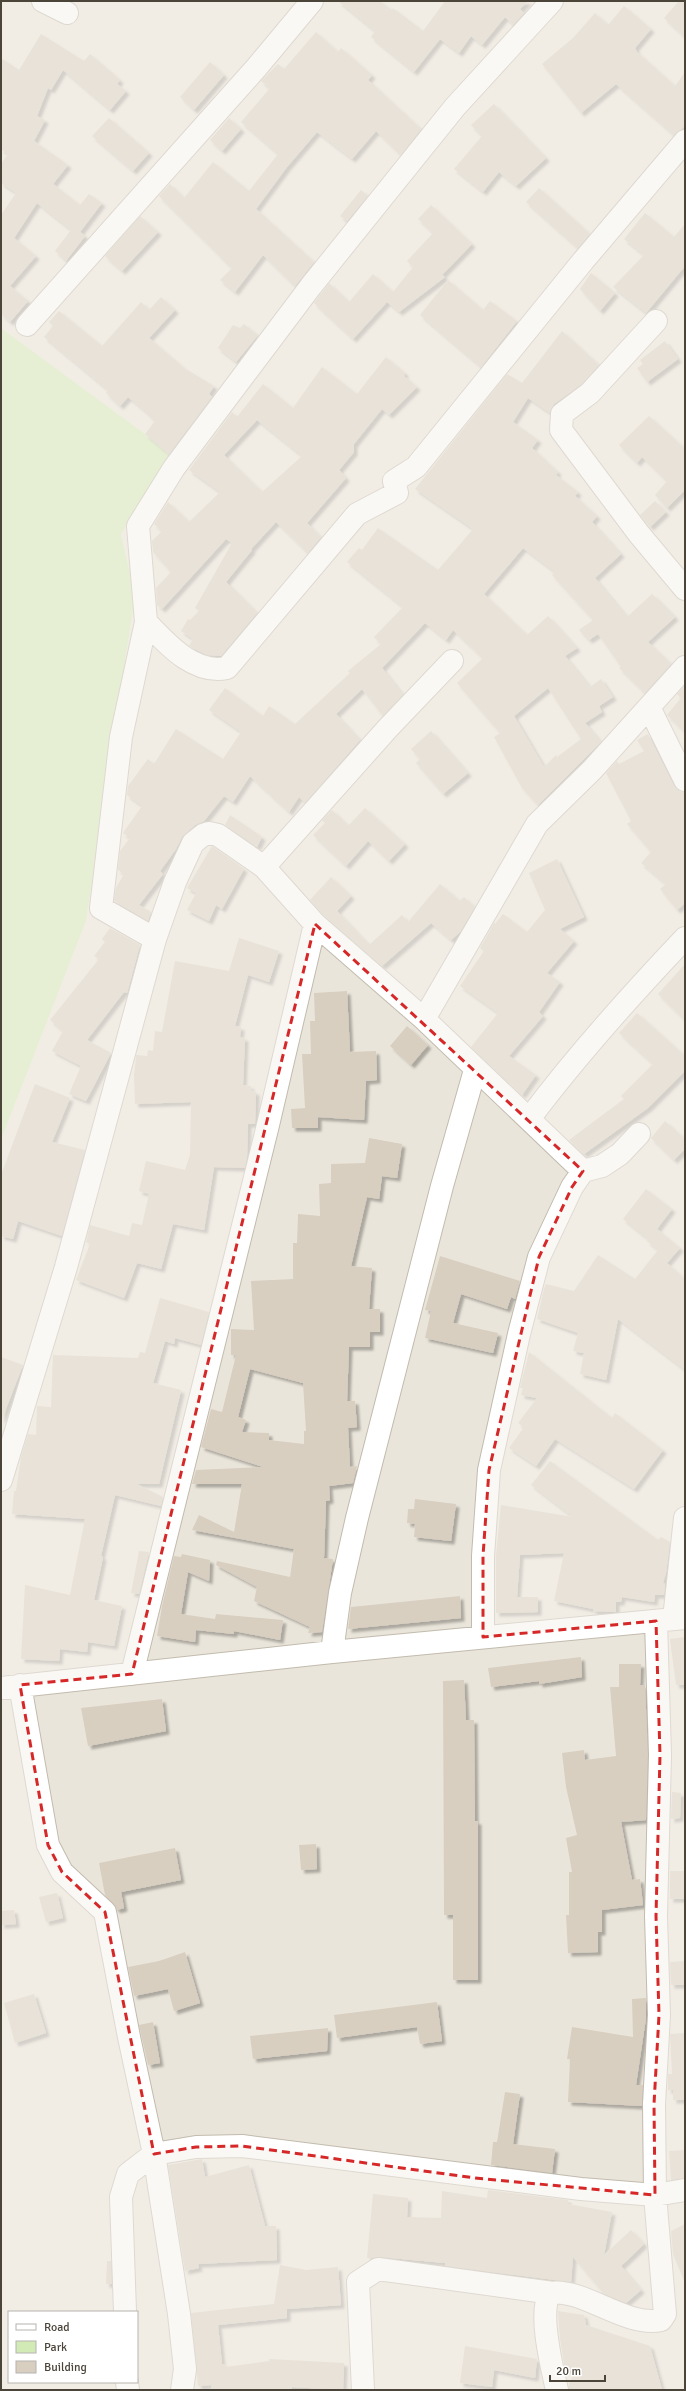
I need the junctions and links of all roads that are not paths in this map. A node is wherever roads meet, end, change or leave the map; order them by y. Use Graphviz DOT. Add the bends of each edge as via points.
graph roads {
  1 [pos="42,1"];
  2 [pos="312,1"];
  3 [pos="552,1"];
  4 [pos="67,13"];
  5 [pos="685,141"];
  6 [pos="656,321"];
  7 [pos="27,325"];
  8 [pos="685,589"];
  9 [pos="146,622"];
  10 [pos="452,661"];
  11 [pos="685,667"];
  12 [pos="650,707"];
  13 [pos="685,780"];
  14 [pos="264,866"];
  15 [pos="315,924"];
  16 [pos="685,938"];
  17 [pos="155,939"];
  18 [pos="424,1019"];
  19 [pos="476,1070"];
  20 [pos="529,1119"];
  21 [pos="639,1134"];
  22 [pos="583,1171"];
  23 [pos="1,1480"];
  24 [pos="685,1518"];
  25 [pos="672,1619"];
  26 [pos="483,1637"];
  27 [pos="332,1652"];
  28 [pos="132,1674"];
  29 [pos="11,1686"];
  30 [pos="154,2154"];
  31 [pos="685,2190"];
  32 [pos="655,2195"];
  33 [pos="553,2293"];
  34 [pos="125,2311"];
  35 [pos="182,2390"];
  36 [pos="363,2390"];
  37 [pos="557,2390"];
  1 -- 4 [label="street"];
  2 -- 7 [label="street" via="257,67"];
  3 -- 9 [label="street" via="445,120 311,286 174,468 138,526"];
  5 -- 9 [label="street" via="416,467 394,481 397,494 357,514 227,668 206,669 190,662"];
  6 -- 8 [label="street" via="590,393 562,414 560,421 565,436 639,534"];
  9 -- 17 [label="street" via="121,737 101,908"];
  10 -- 14 [label="street"];
  11 -- 12 [label="street"];
  12 -- 13 [label="street"];
  12 -- 18 [label="street" via="592,770 537,824"];
  14 -- 15 [label="street"];
  14 -- 17 [label="street" via="218,835 203,835 194,843 175,882"];
  15 -- 18 [label="street"];
  15 -- 28 [label="street" via="265,1140"];
  16 -- 20 [label="street" via="629,997 566,1070"];
  17 -- 23 [label="street" via="66,1267"];
  18 -- 19 [label="street"];
  19 -- 20 [label="street"];
  19 -- 27 [label="street" via="442,1186 357,1518 340,1593"];
  20 -- 22 [label="street"];
  21 -- 22 [label="street" via="620,1154 602,1166"];
  22 -- 26 [label="street" via="572,1187 539,1257 489,1470 483,1556"];
  24 -- 25 [label="street"];
  25 -- 26 [label="street"];
  25 -- 32 [label="street" via="660,1755 656,1916 659,2015 654,2104"];
  26 -- 27 [label="street"];
  27 -- 28 [label="street"];
  28 -- 29 [label="street"];
  29 -- 30 [label="street" via="48,1845 62,1872 105,1912"];
  30 -- 32 [label="street" via="196,2147 242,2146 475,2178"];
  30 -- 34 [label="street" via="128,2174 121,2197"];
  30 -- 35 [label="street" via="179,2314 185,2369"];
  31 -- 32 [label="street"];
  32 -- 33 [label="street" via="665,2307 665,2314 661,2320 643,2321 566,2293"];
  33 -- 36 [label="street" via="378,2269 358,2282"];
  33 -- 37 [label="street" via="546,2299 545,2314"];
}
